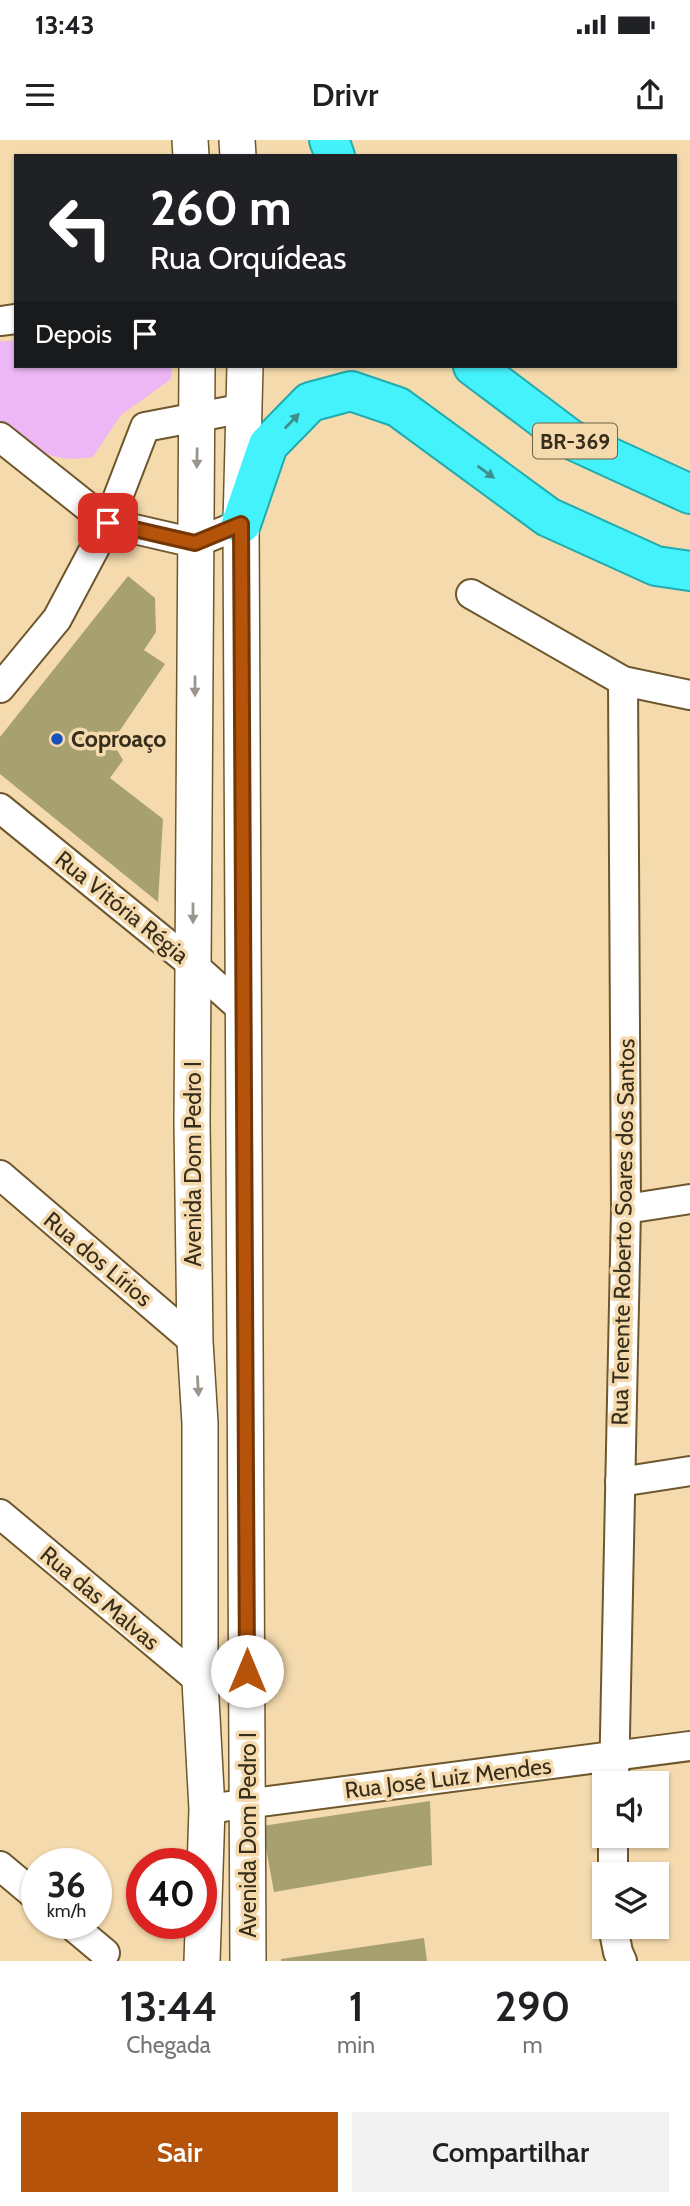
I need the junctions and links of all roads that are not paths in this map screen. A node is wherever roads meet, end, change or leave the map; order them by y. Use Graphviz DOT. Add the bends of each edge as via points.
graph roads {
  1 [pos="197,368"];
  2 [pos="245,368"];
  3 [pos="476,368"];
  4 [pos="245,408"];
  5 [pos="198,415"];
  6 [pos="0,437"];
  7 [pos="690,494"];
  8 [pos="108,523"];
  9 [pos="241,524"];
  10 [pos="195,543"];
  11 [pos="690,570"];
  12 [pos="471,594"];
  13 [pos="623,681"];
  14 [pos="0,688"];
  15 [pos="690,695"];
  16 [pos="0,808"];
  17 [pos="193,965"];
  18 [pos="242,1009"];
  19 [pos="0,1175"];
  20 [pos="690,1199"];
  21 [pos="626,1209"];
  22 [pos="195,1342"];
  23 [pos="690,1471"];
  24 [pos="620,1482"];
  25 [pos="0,1514"];
  26 [pos="200,1535"];
  27 [pos="246,1538"];
  28 [pos="200,1681"];
  29 [pos="690,1746"];
  30 [pos="614,1770"];
  31 [pos="248,1803"];
  32 [pos="207,1808"];
  33 [pos="0,1866"];
  34 [pos="21,1883"];
  35 [pos="85,1939"];
  36 [pos="615,1939"];
  37 [pos="103,1958"];
  38 [pos="202,1961"];
  39 [pos="248,1961"];
  40 [pos="622,1961"];
  1 -- 5 [label="street, Avenida Dom Pedro I"];
  2 -- 4 [label="street, Avenida Dom Pedro I"];
  3 -- 7 [label="highway, BR-369" via="570,439"];
  4 -- 5 [label="street"];
  4 -- 9 [label="street, Avenida Dom Pedro I"];
  5 -- 8 [label="street" via="145,427"];
  5 -- 10 [label="street, Avenida Dom Pedro I, one-way"];
  6 -- 8 [label="street"];
  8 -- 10 [label="street"];
  8 -- 14 [label="street" via="57,619"];
  9 -- 10 [label="street"];
  9 -- 11 [label="highway, one-way" via="268,445 310,402 351,391 398,407 548,517 656,566"];
  9 -- 18 [label="street, Avenida Dom Pedro I"];
  10 -- 17 [label="street, Avenida Dom Pedro I, one-way"];
  12 -- 13 [label="street"];
  13 -- 15 [label="street"];
  13 -- 21 [label="street, Rua Tenente Roberto Soares dos Santos"];
  16 -- 17 [label="street, Rua Vitória Régia"];
  17 -- 18 [label="street, Rua Vitória Régia"];
  17 -- 22 [label="street, Avenida Dom Pedro I"];
  18 -- 27 [label="street, Avenida Dom Pedro I"];
  19 -- 22 [label="street, Rua dos Lírios"];
  20 -- 21 [label="street"];
  21 -- 24 [label="street, Rua Tenente Roberto Soares dos Santos"];
  22 -- 26 [label="street, Avenida Dom Pedro I, one-way"];
  23 -- 24 [label="street"];
  24 -- 30 [label="street, Rua Tenente Roberto Soares dos Santos"];
  25 -- 28 [label="street, Rua das Malvas"];
  26 -- 27 [label="street"];
  26 -- 28 [label="street, Avenida Dom Pedro I"];
  27 -- 31 [label="street, Avenida Dom Pedro I"];
  28 -- 32 [label="street, Avenida Dom Pedro I"];
  29 -- 30 [label="street, Rua José Luiz Mendes"];
  30 -- 31 [label="street, Rua José Luiz Mendes"];
  31 -- 32 [label="street, Rua José Luiz Mendes"];
  31 -- 39 [label="street, Avenida Dom Pedro I"];
  32 -- 38 [label="street, Avenida Dom Pedro I"];
  33 -- 34 [label="street"];
  35 -- 37 [label="street"];
  36 -- 40 [label="street"];
}
